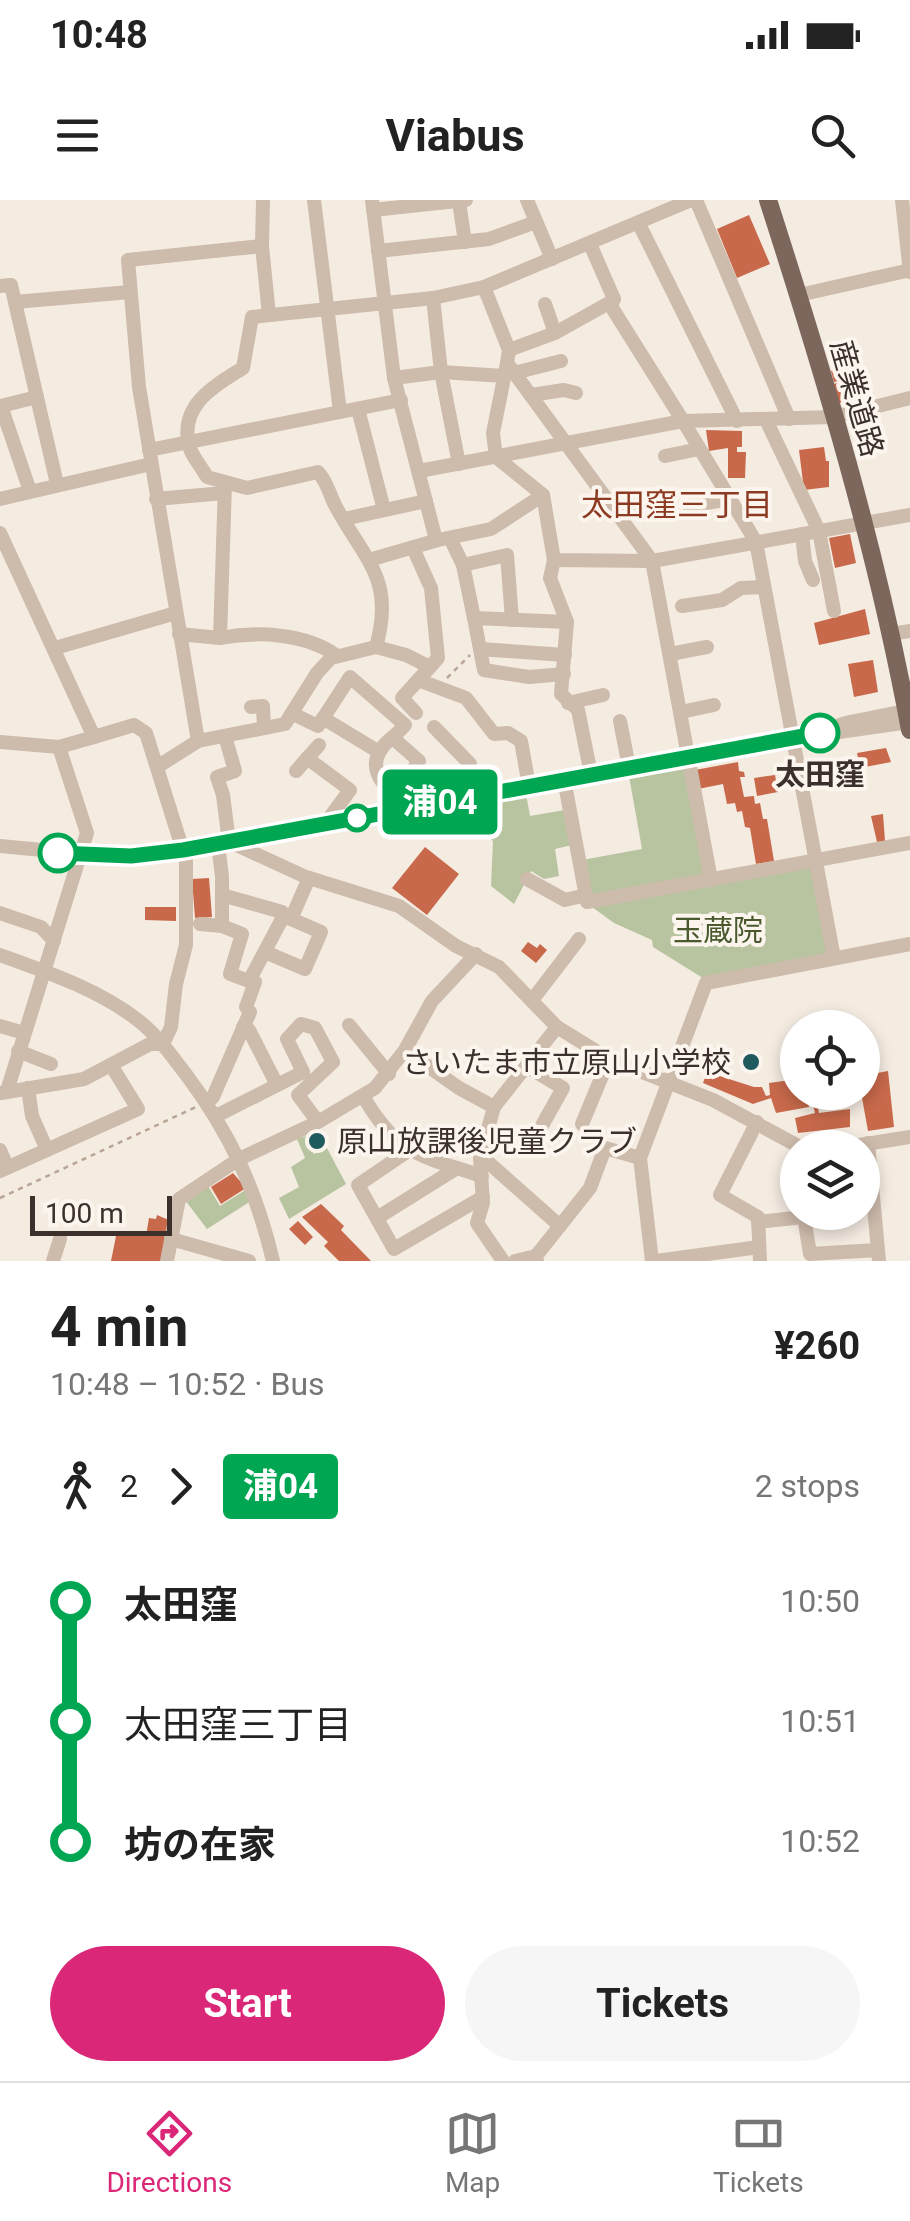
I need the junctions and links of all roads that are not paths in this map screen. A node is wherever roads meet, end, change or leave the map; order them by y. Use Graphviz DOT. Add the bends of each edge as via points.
graph roads {
  1 [pos="263,200"];
  2 [pos="314,200"];
  3 [pos="527,200"];
  4 [pos="694,200"];
  5 [pos="768,200"];
  6 [pos="902,200"];
  7 [pos="462,201"];
  8 [pos="373,205"];
  9 [pos="536,222"];
  10 [pos="639,224"];
  11 [pos="465,242"];
  12 [pos="590,244"];
  13 [pos="262,246"];
  14 [pos="378,252"];
  15 [pos="552,260"];
  16 [pos="910,271"];
  17 [pos="0,286"];
  18 [pos="484,287"];
  19 [pos="130,292"];
  20 [pos="799,295"];
  21 [pos="433,298"];
  22 [pos="616,298"];
  23 [pos="15,302"];
  24 [pos="384,304"];
  25 [pos="545,304"];
  26 [pos="326,309"];
  27 [pos="268,315"];
  28 [pos="556,333"];
  29 [pos="561,361"];
  30 [pos="509,366"];
  31 [pos="441,372"];
  32 [pos="394,378"];
  33 [pos="576,393"];
  34 [pos="531,395"];
  35 [pos="37,397"];
  36 [pos="910,398"];
  37 [pos="401,400"];
  38 [pos="358,409"];
  39 [pos="340,412"];
  40 [pos="833,417"];
  41 [pos="789,418"];
  42 [pos="766,420"];
  43 [pos="738,421"];
  44 [pos="683,422"];
  45 [pos="567,441"];
  46 [pos="188,444"];
  47 [pos="699,449"];
  48 [pos="664,456"];
  49 [pos="150,457"];
  50 [pos="496,457"];
  51 [pos="460,464"];
  52 [pos="419,470"];
  53 [pos="57,484"];
  54 [pos="224,488"];
  55 [pos="30,490"];
  56 [pos="544,495"];
  57 [pos="0,498"];
  58 [pos="730,498"];
  59 [pos="156,499"];
  60 [pos="652,501"];
  61 [pos="426,502"];
  62 [pos="690,506"];
  63 [pos="614,508"];
  64 [pos="384,510"];
  65 [pos="910,514"];
  66 [pos="344,519"];
  67 [pos="865,523"];
  68 [pos="818,531"];
  69 [pos="802,534"];
  70 [pos="443,539"];
  71 [pos="756,542"];
  72 [pos="2,543"];
  73 [pos="413,548"];
  74 [pos="369,560"];
  75 [pos="554,560"];
  76 [pos="652,561"];
  77 [pos="463,565"];
  78 [pos="813,580"];
  79 [pos="764,588"];
  80 [pos="682,606"];
  81 [pos="834,611"];
  82 [pos="176,613"];
  83 [pos="474,618"];
  84 [pos="512,620"];
  85 [pos="567,622"];
  86 [pos="901,632"];
  87 [pos="179,634"];
  88 [pos="220,638"];
  89 [pos="376,647"];
  90 [pos="707,647"];
  91 [pos="55,648"];
  92 [pos="480,649"];
  93 [pos="670,654"];
  94 [pos="337,656"];
  95 [pos="565,656"];
  96 [pos="430,667"];
  97 [pos="564,674"];
  98 [pos="418,680"];
  99 [pos="603,695"];
  100 [pos="568,702"];
  101 [pos="714,705"];
  102 [pos="252,707"];
  103 [pos="416,712"];
  104 [pos="680,712"];
  105 [pos="293,714"];
  106 [pos="323,718"];
  107 [pos="909,719"];
  108 [pos="620,721"];
  109 [pos="264,728"];
  110 [pos="434,728"];
  111 [pos="224,736"];
  112 [pos="94,737"];
  113 [pos="792,738"];
  114 [pos="394,739"];
  115 [pos="0,742"];
  116 [pos="198,742"];
  117 [pos="319,745"];
  118 [pos="59,747"];
  119 [pos="380,752"];
  120 [pos="689,756"];
  121 [pos="307,758"];
  122 [pos="158,767"];
  123 [pos="629,767"];
  124 [pos="296,771"];
  125 [pos="590,774"];
  126 [pos="564,779"];
  127 [pos="529,786"];
  128 [pos="395,794"];
  129 [pos="476,796"];
  130 [pos="410,808"];
  131 [pos="325,824"];
  132 [pos="910,842"];
  133 [pos="225,843"];
  134 [pos="0,846"];
  135 [pos="183,850"];
  136 [pos="81,855"];
  137 [pos="816,858"];
  138 [pos="309,878"];
  139 [pos="527,880"];
  140 [pos="712,880"];
  141 [pos="222,895"];
  142 [pos="586,895"];
  143 [pos="0,913"];
  144 [pos="287,918"];
  145 [pos="200,924"];
  146 [pos="222,926"];
  147 [pos="578,939"];
  148 [pos="54,941"];
  149 [pos="910,944"];
  150 [pos="264,952"];
  151 [pos="476,954"];
  152 [pos="0,955"];
  153 [pos="834,958"];
  154 [pos="44,970"];
  155 [pos="250,979"];
  156 [pos="532,999"];
  157 [pos="349,1025"];
  158 [pos="0,1026"];
  159 [pos="244,1027"];
  160 [pos="557,1027"];
  161 [pos="24,1033"];
  162 [pos="163,1044"];
  163 [pos="405,1050"];
  164 [pos="18,1051"];
  165 [pos="608,1059"];
  166 [pos="52,1064"];
  167 [pos="111,1065"];
  168 [pos="526,1066"];
  169 [pos="6,1071"];
  170 [pos="388,1074"];
  171 [pos="668,1080"];
  172 [pos="277,1085"];
  173 [pos="28,1088"];
  174 [pos="3,1092"];
  175 [pos="362,1096"];
  176 [pos="207,1102"];
  177 [pos="494,1106"];
  178 [pos="216,1116"];
  179 [pos="318,1122"];
  180 [pos="757,1122"];
  181 [pos="582,1124"];
  182 [pos="780,1135"];
  183 [pos="910,1137"];
  184 [pos="535,1138"];
  185 [pos="880,1141"];
  186 [pos="0,1150"];
  187 [pos="47,1150"];
  188 [pos="408,1151"];
  189 [pos="481,1156"];
  190 [pos="640,1158"];
  191 [pos="239,1159"];
  192 [pos="456,1168"];
  193 [pos="4,1169"];
  194 [pos="482,1176"];
  195 [pos="483,1197"];
  196 [pos="780,1216"];
  197 [pos="377,1218"];
  198 [pos="758,1222"];
  199 [pos="560,1226"];
  200 [pos="806,1230"];
  201 [pos="876,1230"];
  202 [pos="60,1239"];
  203 [pos="172,1239"];
  204 [pos="760,1254"];
  205 [pos="878,1255"];
  206 [pos="536,1258"];
  207 [pos="53,1261"];
  208 [pos="167,1261"];
  209 [pos="249,1261"];
  210 [pos="273,1261"];
  211 [pos="503,1261"];
  212 [pos="516,1261"];
  213 [pos="654,1261"];
  1 -- 13 [label="street"];
  2 -- 26 [label="street"];
  3 -- 9 [label="street"];
  4 -- 10 [label="street"];
  4 -- 41 [label="street"];
  5 -- 20 [label="main road, 産業道路"];
  6 -- 16 [label="street"];
  7 -- 8 [label="street"];
  7 -- 11 [label="street"];
  8 -- 14 [label="street"];
  9 -- 11 [label="street"];
  9 -- 15 [label="street"];
  10 -- 12 [label="street"];
  10 -- 43 [label="street"];
  11 -- 14 [label="street"];
  12 -- 15 [label="street"];
  12 -- 22 [label="street"];
  13 -- 19 [label="street" via="128,260"];
  13 -- 27 [label="street"];
  14 -- 24 [label="street"];
  15 -- 18 [label="street"];
  16 -- 20 [label="street"];
  17 -- 23 [label="street" via="11,285"];
  18 -- 21 [label="street"];
  18 -- 30 [label="street"];
  19 -- 23 [label="street"];
  19 -- 49 [label="street"];
  20 -- 40 [label="main road, 産業道路"];
  21 -- 24 [label="street"];
  21 -- 31 [label="street"];
  22 -- 28 [label="street"];
  22 -- 44 [label="street"];
  23 -- 35 [label="street"];
  24 -- 26 [label="street"];
  24 -- 32 [label="street"];
  25 -- 28 [label="street"];
  26 -- 27 [label="street"];
  26 -- 39 [label="street"];
  27 -- 46 [label="street" via="252,317 243,368 199,398"];
  28 -- 30 [label="street"];
  29 -- 30 [label="street"];
  30 -- 31 [label="street"];
  30 -- 34 [label="street"];
  30 -- 50 [label="street" via="493,432"];
  31 -- 32 [label="street"];
  31 -- 51 [label="street"];
  32 -- 37 [label="street"];
  33 -- 34 [label="street"];
  34 -- 45 [label="street"];
  35 -- 53 [label="street"];
  35 -- 55 [label="street" via="1,406"];
  36 -- 40 [label="street"];
  37 -- 38 [label="street"];
  37 -- 52 [label="street"];
  38 -- 39 [label="street"];
  38 -- 64 [label="street"];
  39 -- 46 [label="street"];
  40 -- 41 [label="street"];
  40 -- 67 [label="main road, 産業道路"];
  41 -- 42 [label="street"];
  42 -- 43 [label="street"];
  42 -- 68 [label="street"];
  43 -- 44 [label="street"];
  44 -- 45 [label="street"];
  44 -- 47 [label="street"];
  45 -- 50 [label="street"];
  45 -- 63 [label="street"];
  46 -- 49 [label="street"];
  46 -- 54 [label="street"];
  47 -- 48 [label="street"];
  47 -- 58 [label="street"];
  49 -- 53 [label="street"];
  49 -- 59 [label="street"];
  50 -- 51 [label="street"];
  50 -- 56 [label="street"];
  51 -- 52 [label="street"];
  52 -- 61 [label="street"];
  53 -- 55 [label="street"];
  54 -- 59 [label="street"];
  54 -- 66 [label="street" via="318,472"];
  54 -- 88 [label="street"];
  55 -- 57 [label="street"];
  56 -- 70 [label="street" via="491,529"];
  56 -- 75 [label="street"];
  58 -- 62 [label="street"];
  58 -- 71 [label="street"];
  59 -- 82 [label="street"];
  60 -- 63 [label="street"];
  61 -- 64 [label="street"];
  61 -- 70 [label="street"];
  63 -- 76 [label="street"];
  64 -- 66 [label="street"];
  65 -- 67 [label="street"];
  66 -- 74 [label="street"];
  67 -- 68 [label="street"];
  67 -- 86 [label="main road, 産業道路"];
  68 -- 69 [label="street"];
  68 -- 81 [label="street"];
  69 -- 71 [label="street"];
  69 -- 78 [label="street"];
  70 -- 73 [label="street"];
  70 -- 77 [label="street"];
  71 -- 76 [label="street"];
  71 -- 79 [label="street"];
  72 -- 91 [label="street"];
  73 -- 74 [label="street"];
  73 -- 96 [label="street" via="430,588 438,658"];
  74 -- 89 [label="street" via="384,601"];
  75 -- 76 [label="street"];
  75 -- 85 [label="street" via="550,578"];
  76 -- 93 [label="street"];
  77 -- 83 [label="street"];
  77 -- 84 [label="street" via="508,555"];
  79 -- 80 [label="street"];
  79 -- 113 [label="street"];
  82 -- 87 [label="street"];
  82 -- 91 [label="street"];
  83 -- 84 [label="street"];
  83 -- 92 [label="street"];
  84 -- 85 [label="street"];
  85 -- 95 [label="street"];
  86 -- 107 [label="main road, 産業道路"];
  87 -- 88 [label="street"];
  87 -- 116 [label="street"];
  88 -- 94 [label="street" via="249,632 297,639"];
  89 -- 94 [label="street"];
  89 -- 96 [label="street"];
  90 -- 93 [label="street"];
  91 -- 112 [label="street"];
  92 -- 95 [label="street"];
  92 -- 97 [label="street" via="484,670"];
  93 -- 104 [label="street"];
  94 -- 105 [label="street" via="317,673"];
  95 -- 97 [label="street"];
  96 -- 98 [label="street"];
  97 -- 100 [label="street" via="561,694"];
  98 -- 103 [label="street" via="402,698"];
  98 -- 127 [label="street" via="466,698 494,734 508,732 520,741"];
  99 -- 100 [label="street"];
  100 -- 125 [label="street" via="578,710"];
  101 -- 104 [label="street"];
  102 -- 109 [label="street" via="263,706"];
  104 -- 120 [label="street"];
  105 -- 106 [label="street" via="318,726"];
  105 -- 109 [label="street" via="285,724"];
  106 -- 114 [label="street" via="350,677 405,725"];
  106 -- 119 [label="street"];
  107 -- 113 [label="street"];
  108 -- 123 [label="street"];
  109 -- 111 [label="street"];
  110 -- 129 [label="street" via="470,764"];
  111 -- 116 [label="street"];
  111 -- 133 [label="street" via="235,771 217,777"];
  112 -- 118 [label="street"];
  112 -- 122 [label="street" via="142,728"];
  113 -- 120 [label="street"];
  113 -- 137 [label="street"];
  114 -- 119 [label="street"];
  114 -- 128 [label="street" via="419,761"];
  115 -- 118 [label="street"];
  116 -- 122 [label="street"];
  117 -- 121 [label="street"];
  118 -- 136 [label="street" via="87,833"];
  119 -- 128 [label="street" via="378,779"];
  120 -- 123 [label="street"];
  120 -- 140 [label="street"];
  121 -- 124 [label="street"];
  121 -- 131 [label="street" via="350,790"];
  122 -- 135 [label="street"];
  123 -- 125 [label="street"];
  125 -- 126 [label="street"];
  126 -- 127 [label="street"];
  126 -- 142 [label="street"];
  127 -- 129 [label="street"];
  128 -- 130 [label="street"];
  129 -- 130 [label="street"];
  130 -- 131 [label="street"];
  131 -- 133 [label="street"];
  132 -- 137 [label="street"];
  133 -- 135 [label="street"];
  133 -- 138 [label="street"];
  133 -- 141 [label="street"];
  134 -- 136 [label="street"];
  135 -- 136 [label="street"];
  135 -- 162 [label="street" via="188,924"];
  136 -- 148 [label="street"];
  137 -- 140 [label="street"];
  137 -- 153 [label="street"];
  138 -- 144 [label="street"];
  138 -- 151 [label="street" via="400,906"];
  139 -- 142 [label="street" via="565,900"];
  140 -- 142 [label="street" via="587,902"];
  141 -- 144 [label="street"];
  141 -- 146 [label="street"];
  143 -- 148 [label="street" via="41,927"];
  144 -- 150 [label="street"];
  144 -- 150 [label="street" via="320,932 304,969"];
  145 -- 146 [label="street"];
  146 -- 155 [label="street" via="242,934 230,974"];
  147 -- 156 [label="street"];
  148 -- 154 [label="street"];
  149 -- 153 [label="street"];
  150 -- 155 [label="street"];
  151 -- 156 [label="street"];
  151 -- 163 [label="street" via="432,1000"];
  152 -- 154 [label="street"];
  153 -- 171 [label="street" via="706,984"];
  154 -- 161 [label="street"];
  154 -- 162 [label="street" via="138,1020"];
  155 -- 159 [label="street" via="255,982"];
  156 -- 160 [label="street"];
  157 -- 170 [label="street"];
  158 -- 161 [label="street"];
  159 -- 172 [label="street"];
  159 -- 176 [label="street"];
  160 -- 165 [label="street"];
  160 -- 168 [label="street"];
  161 -- 164 [label="street"];
  162 -- 167 [label="street"];
  162 -- 176 [label="street"];
  163 -- 170 [label="street"];
  163 -- 177 [label="street"];
  164 -- 166 [label="street"];
  164 -- 169 [label="street"];
  165 -- 171 [label="street"];
  165 -- 181 [label="street"];
  167 -- 173 [label="street" via="84,1079"];
  167 -- 187 [label="street" via="138,1110"];
  168 -- 177 [label="street"];
  168 -- 184 [label="street" via="563,1088"];
  169 -- 174 [label="street"];
  170 -- 175 [label="street"];
  171 -- 180 [label="street"];
  171 -- 190 [label="street"];
  172 -- 178 [label="street"];
  172 -- 179 [label="street" via="303,1072 288,1039 301,1024 315,1028 334,1062 298,1095"];
  173 -- 174 [label="street"];
  173 -- 187 [label="street"];
  175 -- 179 [label="street"];
  175 -- 188 [label="street"];
  176 -- 178 [label="street"];
  177 -- 189 [label="street"];
  178 -- 191 [label="street"];
  179 -- 191 [label="street"];
  180 -- 182 [label="street"];
  180 -- 198 [label="street" via="720,1195"];
  183 -- 185 [label="street"];
  186 -- 193 [label="street"];
  187 -- 193 [label="street"];
  188 -- 192 [label="street"];
  188 -- 197 [label="street" via="358,1184"];
  189 -- 194 [label="street"];
  189 -- 199 [label="street"];
  190 -- 199 [label="street" via="605,1148 590,1188"];
  190 -- 213 [label="street"];
  191 -- 203 [label="street" via="179,1199"];
  191 -- 210 [label="street"];
  192 -- 194 [label="street"];
  192 -- 197 [label="street"];
  194 -- 195 [label="street"];
  195 -- 197 [label="street" via="394,1249"];
  195 -- 211 [label="street" via="478,1222"];
  196 -- 198 [label="street"];
  198 -- 204 [label="street"];
  199 -- 206 [label="street"];
  200 -- 205 [label="street" via="810,1254"];
  201 -- 205 [label="street"];
  202 -- 207 [label="street"];
  203 -- 208 [label="street"];
  203 -- 209 [label="street"];
  204 -- 213 [label="street"];
  206 -- 212 [label="street"];
}
